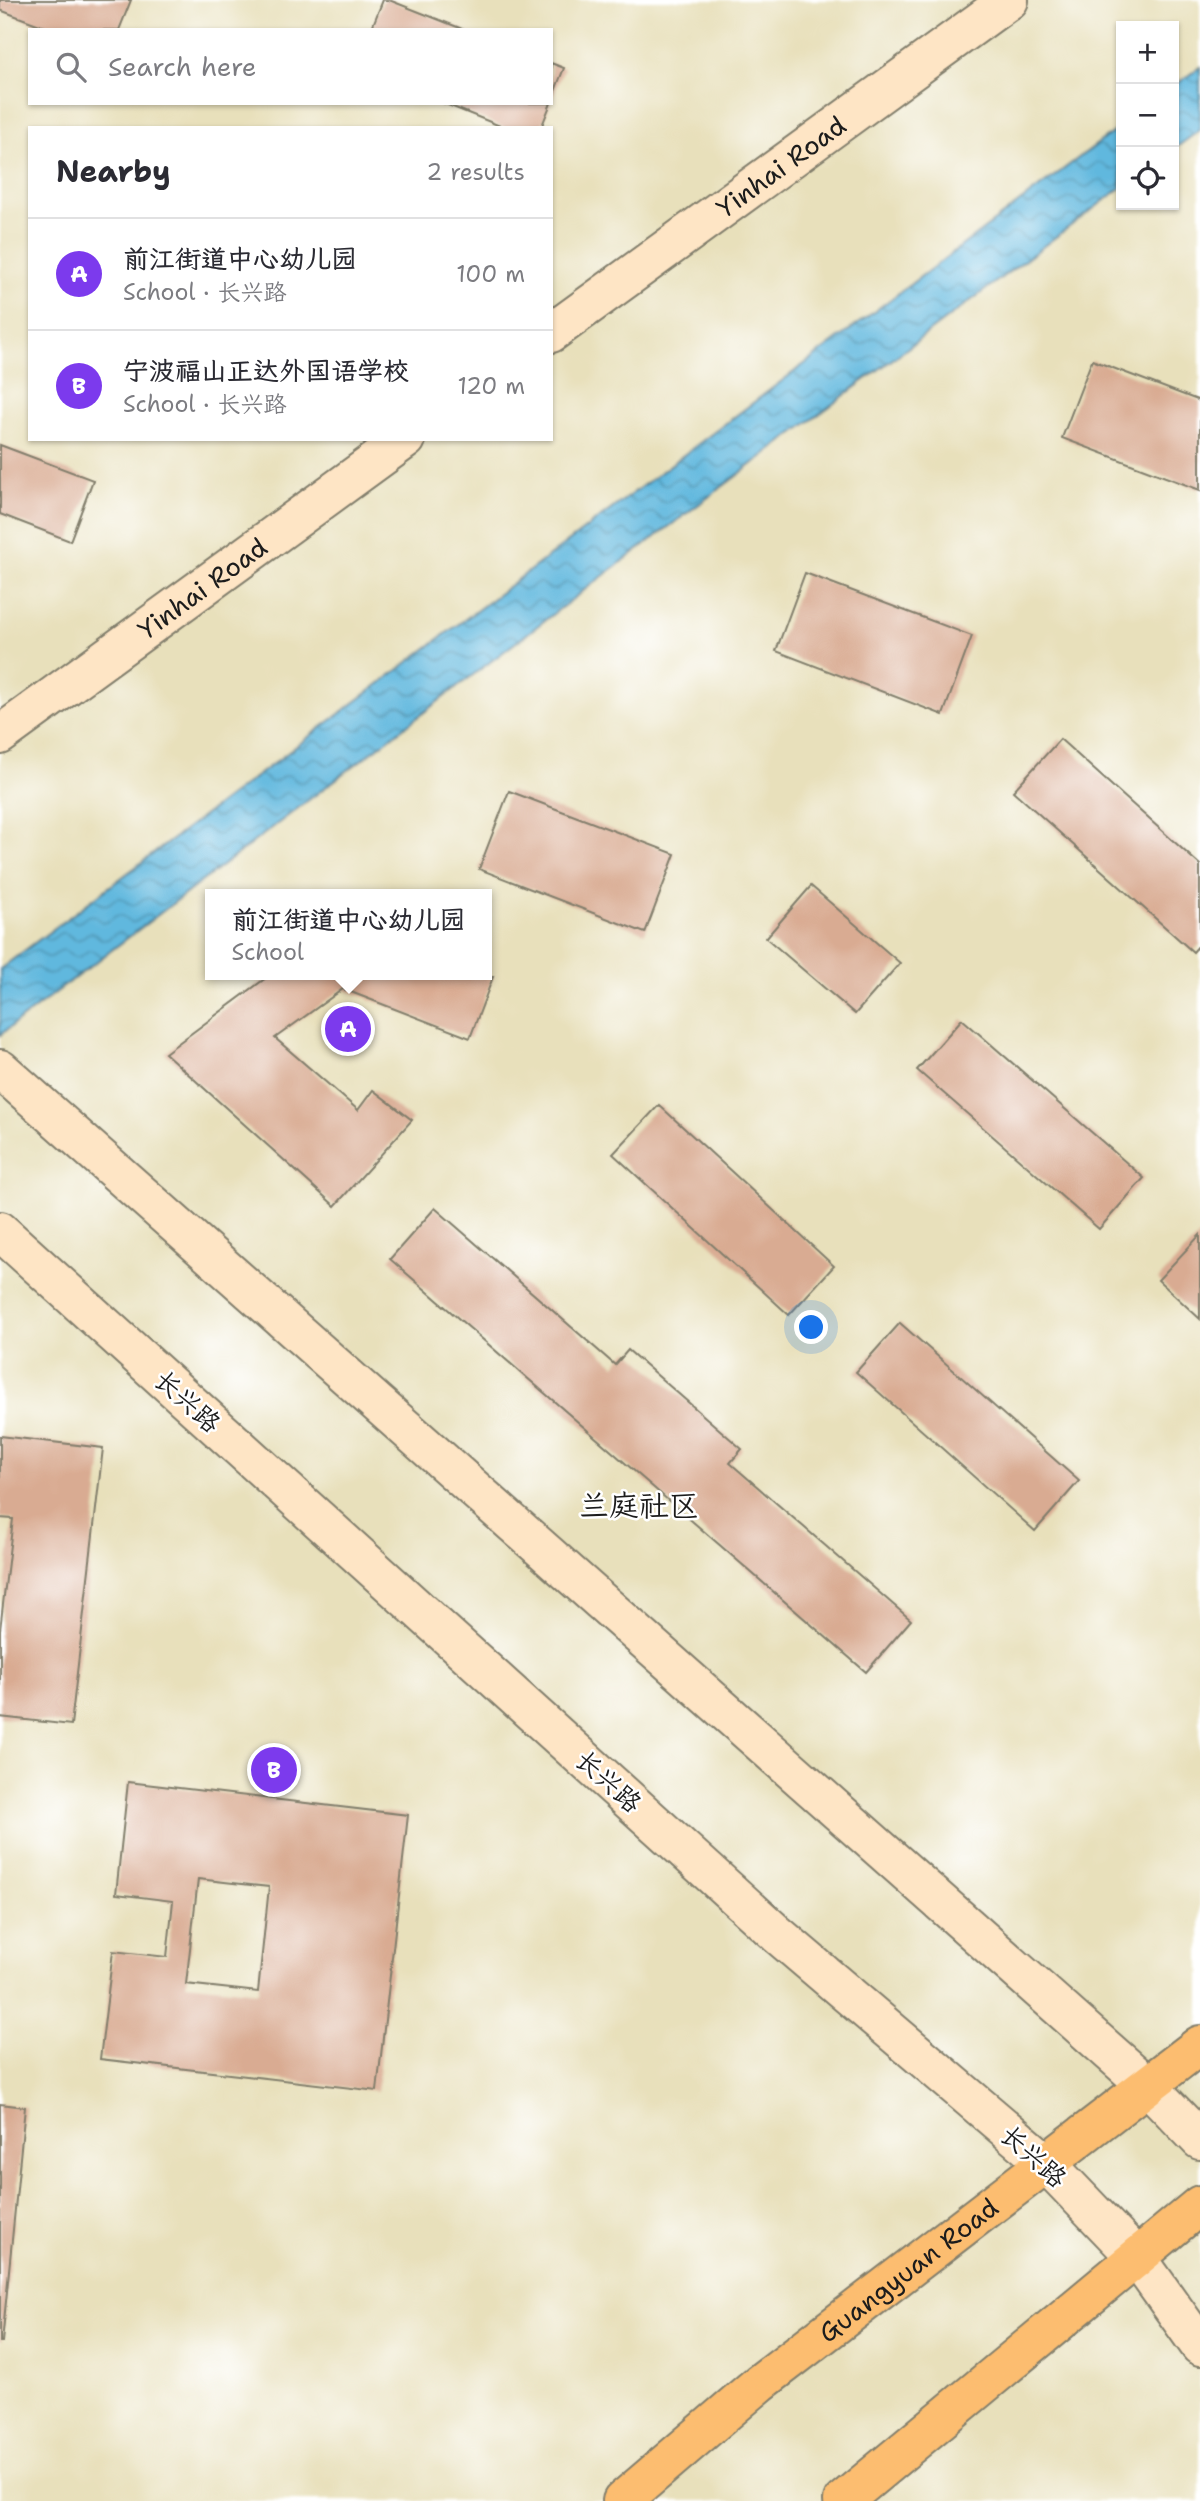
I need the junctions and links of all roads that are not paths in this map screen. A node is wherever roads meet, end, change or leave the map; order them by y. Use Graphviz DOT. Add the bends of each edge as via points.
graph roads {
  1 [pos="1009,0"];
  2 [pos="553,332"];
  3 [pos="403,441"];
  4 [pos="0,735"];
  5 [pos="0,1069"];
  6 [pos="0,1231"];
  7 [pos="1200,2045"];
  8 [pos="1148,2085"];
  9 [pos="1200,2140"];
  10 [pos="1046,2163"];
  11 [pos="1200,2205"];
  12 [pos="1138,2259"];
  13 [pos="1200,2346"];
  14 [pos="622,2501"];
  15 [pos="843,2501"];
  1 -- 2 [label="main road, Yinhai Road"];
  3 -- 4 [label="main road, Yinhai Road"];
  5 -- 8 [label="main road"];
  6 -- 10 [label="main road, 长兴路" via="777,1934"];
  7 -- 8 [label="main road, Guangyuan Road"];
  8 -- 9 [label="main road"];
  8 -- 10 [label="main road, Guangyuan Road"];
  10 -- 12 [label="main road, 长兴路"];
  10 -- 14 [label="main road, Guangyuan Road" via="760,2384"];
  11 -- 12 [label="main road"];
  12 -- 13 [label="main road, 长兴路"];
  12 -- 15 [label="main road"];
}
